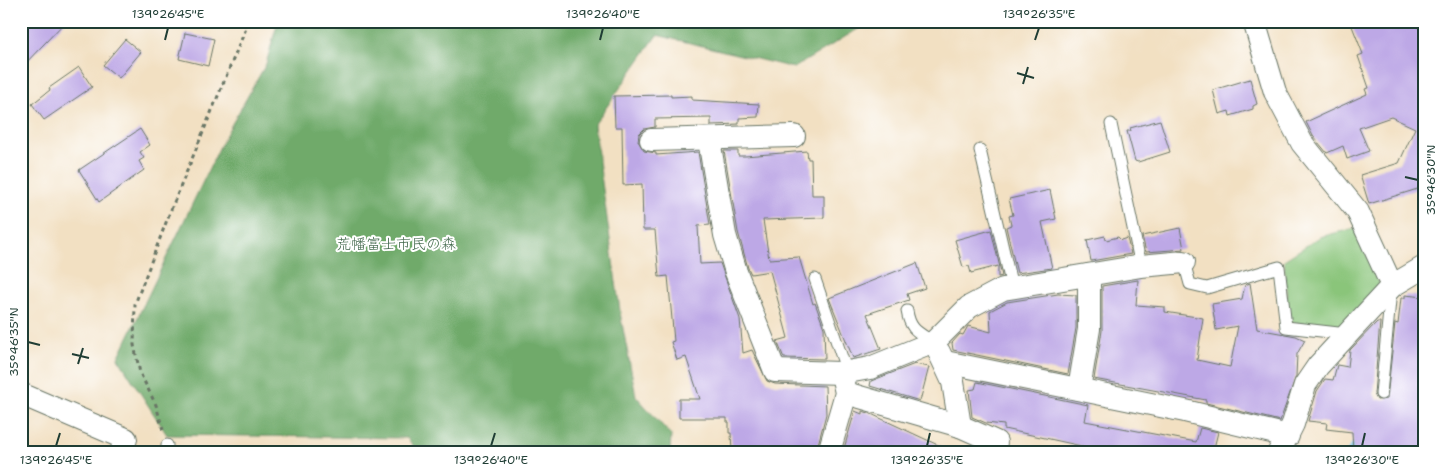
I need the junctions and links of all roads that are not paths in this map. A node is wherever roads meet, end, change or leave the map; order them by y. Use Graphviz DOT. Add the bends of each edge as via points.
graph roads {
  1 [pos="1254,21"];
  2 [pos="1111,124"];
  3 [pos="794,136"];
  4 [pos="651,140"];
  5 [pos="709,140"];
  6 [pos="980,150"];
  7 [pos="1184,262"];
  8 [pos="1141,266"];
  9 [pos="1424,267"];
  10 [pos="1089,275"];
  11 [pos="815,279"];
  12 [pos="1392,286"];
  13 [pos="1012,287"];
  14 [pos="907,311"];
  15 [pos="1348,335"];
  16 [pos="934,342"];
  17 [pos="945,362"];
  18 [pos="845,379"];
  19 [pos="1079,389"];
  20 [pos="21,394"];
  21 [pos="1381,394"];
  22 [pos="960,426"];
  23 [pos="1284,444"];
  24 [pos="121,452"];
  25 [pos="829,452"];
  26 [pos="994,452"];
  1 -- 12 [label="street" via="1275,92 1302,143 1358,212"];
  2 -- 8 [label="lane"];
  3 -- 5 [label="street"];
  4 -- 5 [label="street"];
  5 -- 18 [label="street" via="736,272 775,371"];
  6 -- 13 [label="lane"];
  7 -- 8 [label="street"];
  7 -- 15 [label="lane" via="1190,284 1207,288 1279,268 1286,328"];
  8 -- 10 [label="street"];
  9 -- 12 [label="street"];
  10 -- 13 [label="street"];
  10 -- 19 [label="street" via="1089,328"];
  11 -- 18 [label="lane"];
  12 -- 15 [label="street"];
  12 -- 21 [label="lane"];
  13 -- 16 [label="street" via="1003,288 969,307"];
  14 -- 16 [label="lane" via="914,330"];
  15 -- 23 [label="street" via="1318,366 1305,385"];
  16 -- 17 [label="street"];
  16 -- 18 [label="street"];
  17 -- 19 [label="street"];
  17 -- 22 [label="street" via="953,382"];
  18 -- 22 [label="street"];
  18 -- 25 [label="street"];
  19 -- 23 [label="street" via="1185,411"];
  20 -- 24 [label="street" via="126,440"];
  22 -- 26 [label="street" via="996,442"];
}
